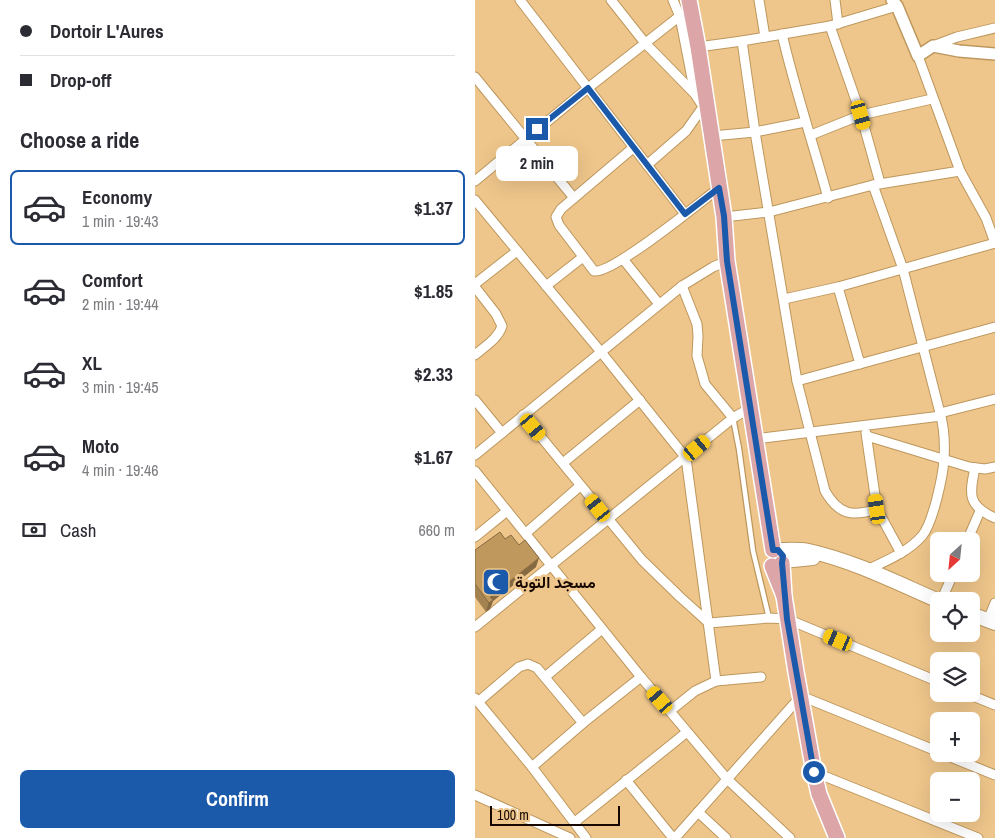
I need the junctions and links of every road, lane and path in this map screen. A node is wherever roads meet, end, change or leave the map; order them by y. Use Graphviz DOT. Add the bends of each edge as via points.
graph roads {
  1 [pos="520,0"];
  2 [pos="611,0"];
  3 [pos="673,0"];
  4 [pos="759,0"];
  5 [pos="835,0"];
  6 [pos="895,3"];
  7 [pos="686,9"];
  8 [pos="834,25"];
  9 [pos="995,28"];
  10 [pos="781,34"];
  11 [pos="765,37"];
  12 [pos="742,41"];
  13 [pos="645,43"];
  14 [pos="933,46"];
  15 [pos="698,47"];
  16 [pos="995,54"];
  17 [pos="918,56"];
  18 [pos="475,77"];
  19 [pos="588,88"];
  20 [pos="695,94"];
  21 [pos="932,99"];
  22 [pos="705,109"];
  23 [pos="861,115"];
  24 [pos="805,122"];
  25 [pos="755,132"];
  26 [pos="811,135"];
  27 [pos="712,136"];
  28 [pos="525,139"];
  29 [pos="633,148"];
  30 [pos="647,166"];
  31 [pos="960,171"];
  32 [pos="475,181"];
  33 [pos="877,184"];
  34 [pos="719,188"];
  35 [pos="574,198"];
  36 [pos="828,198"];
  37 [pos="475,200"];
  38 [pos="769,212"];
  39 [pos="685,214"];
  40 [pos="724,216"];
  41 [pos="991,217"];
  42 [pos="995,243"];
  43 [pos="517,251"];
  44 [pos="583,257"];
  45 [pos="623,259"];
  46 [pos="727,261"];
  47 [pos="903,269"];
  48 [pos="475,286"];
  49 [pos="546,286"];
  50 [pos="682,286"];
  51 [pos="838,287"];
  52 [pos="784,299"];
  53 [pos="659,304"];
  54 [pos="995,327"];
  55 [pos="923,348"];
  56 [pos="601,352"];
  57 [pos="475,355"];
  58 [pos="860,364"];
  59 [pos="797,381"];
  60 [pos="995,399"];
  61 [pos="475,400"];
  62 [pos="640,400"];
  63 [pos="750,408"];
  64 [pos="941,414"];
  65 [pos="523,415"];
  66 [pos="733,418"];
  67 [pos="866,431"];
  68 [pos="809,432"];
  69 [pos="502,433"];
  70 [pos="755,439"];
  71 [pos="475,455"];
  72 [pos="686,458"];
  73 [pos="945,459"];
  74 [pos="563,463"];
  75 [pos="995,467"];
  76 [pos="975,468"];
  77 [pos="475,471"];
  78 [pos="580,486"];
  79 [pos="877,509"];
  80 [pos="507,511"];
  81 [pos="981,511"];
  82 [pos="995,518"];
  83 [pos="607,520"];
  84 [pos="971,532"];
  85 [pos="526,534"];
  86 [pos="475,537"];
  87 [pos="901,553"];
  88 [pos="778,558"];
  89 [pos="550,565"];
  90 [pos="867,570"];
  91 [pos="930,597"];
  92 [pos="995,603"];
  93 [pos="769,618"];
  94 [pos="787,619"];
  95 [pos="991,622"];
  96 [pos="709,623"];
  97 [pos="475,627"];
  98 [pos="602,629"];
  99 [pos="545,677"];
  100 [pos="641,677"];
  101 [pos="761,677"];
  102 [pos="930,678"];
  103 [pos="716,681"];
  104 [pos="801,696"];
  105 [pos="980,699"];
  106 [pos="477,700"];
  107 [pos="995,705"];
  108 [pos="670,711"];
  109 [pos="583,723"];
  110 [pos="687,732"];
  111 [pos="930,748"];
  112 [pos="964,762"];
  113 [pos="532,767"];
  114 [pos="814,772"];
  115 [pos="995,774"];
  116 [pos="727,779"];
  117 [pos="626,780"];
  118 [pos="475,795"];
  119 [pos="698,812"];
  120 [pos="575,822"];
  121 [pos="570,838"];
  122 [pos="586,838"];
  123 [pos="674,838"];
  124 [pos="726,838"];
  125 [pos="790,838"];
  126 [pos="837,838"];
  127 [pos="978,838"];
  1 -- 19 [label="street"];
  2 -- 13 [label="street"];
  3 -- 7 [label="street"];
  4 -- 11 [label="street"];
  5 -- 8 [label="street"];
  6 -- 8 [label="street"];
  6 -- 17 [label="street"];
  7 -- 13 [label="street"];
  7 -- 15 [label="main road"];
  7 -- 20 [label="street"];
  8 -- 10 [label="street"];
  8 -- 23 [label="street"];
  9 -- 14 [label="street"];
  10 -- 11 [label="street"];
  10 -- 24 [label="street"];
  11 -- 12 [label="street"];
  12 -- 15 [label="street"];
  12 -- 25 [label="street"];
  13 -- 19 [label="street"];
  13 -- 20 [label="street"];
  14 -- 16 [label="street"];
  14 -- 17 [label="street"];
  15 -- 22 [label="main road"];
  17 -- 21 [label="street"];
  18 -- 28 [label="street"];
  19 -- 28 [label="street"];
  19 -- 29 [label="street"];
  20 -- 22 [label="street"];
  21 -- 23 [label="street"];
  21 -- 31 [label="street"];
  22 -- 27 [label="main road"];
  22 -- 30 [label="street"];
  23 -- 26 [label="street"];
  23 -- 33 [label="street"];
  24 -- 25 [label="street"];
  24 -- 26 [label="street"];
  25 -- 27 [label="street"];
  25 -- 38 [label="street"];
  26 -- 36 [label="street"];
  27 -- 34 [label="main road"];
  28 -- 32 [label="street"];
  28 -- 35 [label="street"];
  29 -- 30 [label="street"];
  29 -- 35 [label="street"];
  30 -- 39 [label="street"];
  31 -- 33 [label="street"];
  31 -- 41 [label="street"];
  33 -- 36 [label="street"];
  33 -- 47 [label="street"];
  34 -- 39 [label="street"];
  34 -- 40 [label="main road"];
  35 -- 44 [label="street" via="556,217"];
  36 -- 38 [label="street"];
  37 -- 43 [label="street"];
  38 -- 40 [label="street"];
  38 -- 52 [label="street"];
  39 -- 45 [label="street"];
  40 -- 46 [label="main road"];
  41 -- 42 [label="street"];
  42 -- 47 [label="street"];
  43 -- 48 [label="street"];
  43 -- 49 [label="street"];
  44 -- 45 [label="street" via="596,272"];
  44 -- 49 [label="street"];
  45 -- 53 [label="street"];
  46 -- 50 [label="street"];
  46 -- 63 [label="main road"];
  47 -- 51 [label="street"];
  47 -- 55 [label="street"];
  48 -- 57 [label="street" via="502,326 500,333"];
  49 -- 56 [label="street"];
  50 -- 53 [label="street"];
  50 -- 66 [label="street" via="697,324 697,356 705,384"];
  51 -- 52 [label="street"];
  51 -- 58 [label="street"];
  52 -- 59 [label="street"];
  53 -- 56 [label="street"];
  54 -- 55 [label="street"];
  55 -- 58 [label="street"];
  55 -- 64 [label="street"];
  56 -- 62 [label="street"];
  56 -- 65 [label="street"];
  58 -- 59 [label="street"];
  59 -- 68 [label="street"];
  60 -- 64 [label="street"];
  61 -- 69 [label="street"];
  62 -- 72 [label="street"];
  62 -- 74 [label="street"];
  63 -- 66 [label="street"];
  63 -- 70 [label="main road"];
  64 -- 67 [label="street" via="907,419"];
  64 -- 73 [label="street"];
  65 -- 69 [label="street"];
  65 -- 74 [label="street"];
  66 -- 72 [label="street"];
  66 -- 93 [label="lane" via="753,551"];
  67 -- 68 [label="street"];
  67 -- 73 [label="street"];
  67 -- 79 [label="street"];
  68 -- 70 [label="street"];
  68 -- 79 [label="street" via="825,492 831,502 850,514"];
  69 -- 71 [label="street"];
  70 -- 88 [label="main road"];
  72 -- 83 [label="street"];
  72 -- 96 [label="street"];
  73 -- 76 [label="street"];
  73 -- 87 [label="street" via="927,528"];
  74 -- 78 [label="street"];
  75 -- 76 [label="street"];
  76 -- 81 [label="street" via="970,488"];
  77 -- 80 [label="street"];
  78 -- 83 [label="street"];
  78 -- 85 [label="street"];
  79 -- 87 [label="street"];
  80 -- 85 [label="street"];
  80 -- 86 [label="street"];
  81 -- 82 [label="street"];
  81 -- 84 [label="street"];
  83 -- 89 [label="street"];
  83 -- 96 [label="street" via="641,560"];
  85 -- 89 [label="street"];
  87 -- 90 [label="street"];
  88 -- 90 [label="main road" via="826,556"];
  88 -- 94 [label="main road"];
  89 -- 97 [label="street"];
  89 -- 98 [label="street"];
  90 -- 91 [label="main road"];
  92 -- 95 [label="street"];
  93 -- 94 [label="street"];
  93 -- 96 [label="street"];
  94 -- 102 [label="street"];
  94 -- 104 [label="main road"];
  96 -- 103 [label="street"];
  98 -- 99 [label="street"];
  98 -- 100 [label="street"];
  99 -- 106 [label="street" via="533,665 523,664"];
  99 -- 109 [label="street"];
  100 -- 108 [label="street"];
  100 -- 109 [label="street"];
  101 -- 103 [label="street"];
  103 -- 108 [label="street" via="695,691"];
  104 -- 111 [label="street"];
  104 -- 114 [label="main road"];
  104 -- 116 [label="street"];
  105 -- 107 [label="street"];
  106 -- 113 [label="street"];
  108 -- 110 [label="street"];
  109 -- 113 [label="street"];
  110 -- 116 [label="street"];
  110 -- 117 [label="street"];
  112 -- 115 [label="street"];
  113 -- 120 [label="street"];
  114 -- 126 [label="main road" via="819,794"];
  114 -- 127 [label="street"];
  116 -- 119 [label="street"];
  116 -- 125 [label="street"];
  117 -- 120 [label="street"];
  117 -- 123 [label="street"];
  118 -- 121 [label="street"];
  119 -- 123 [label="street"];
  119 -- 124 [label="street"];
  120 -- 122 [label="street"];
}
